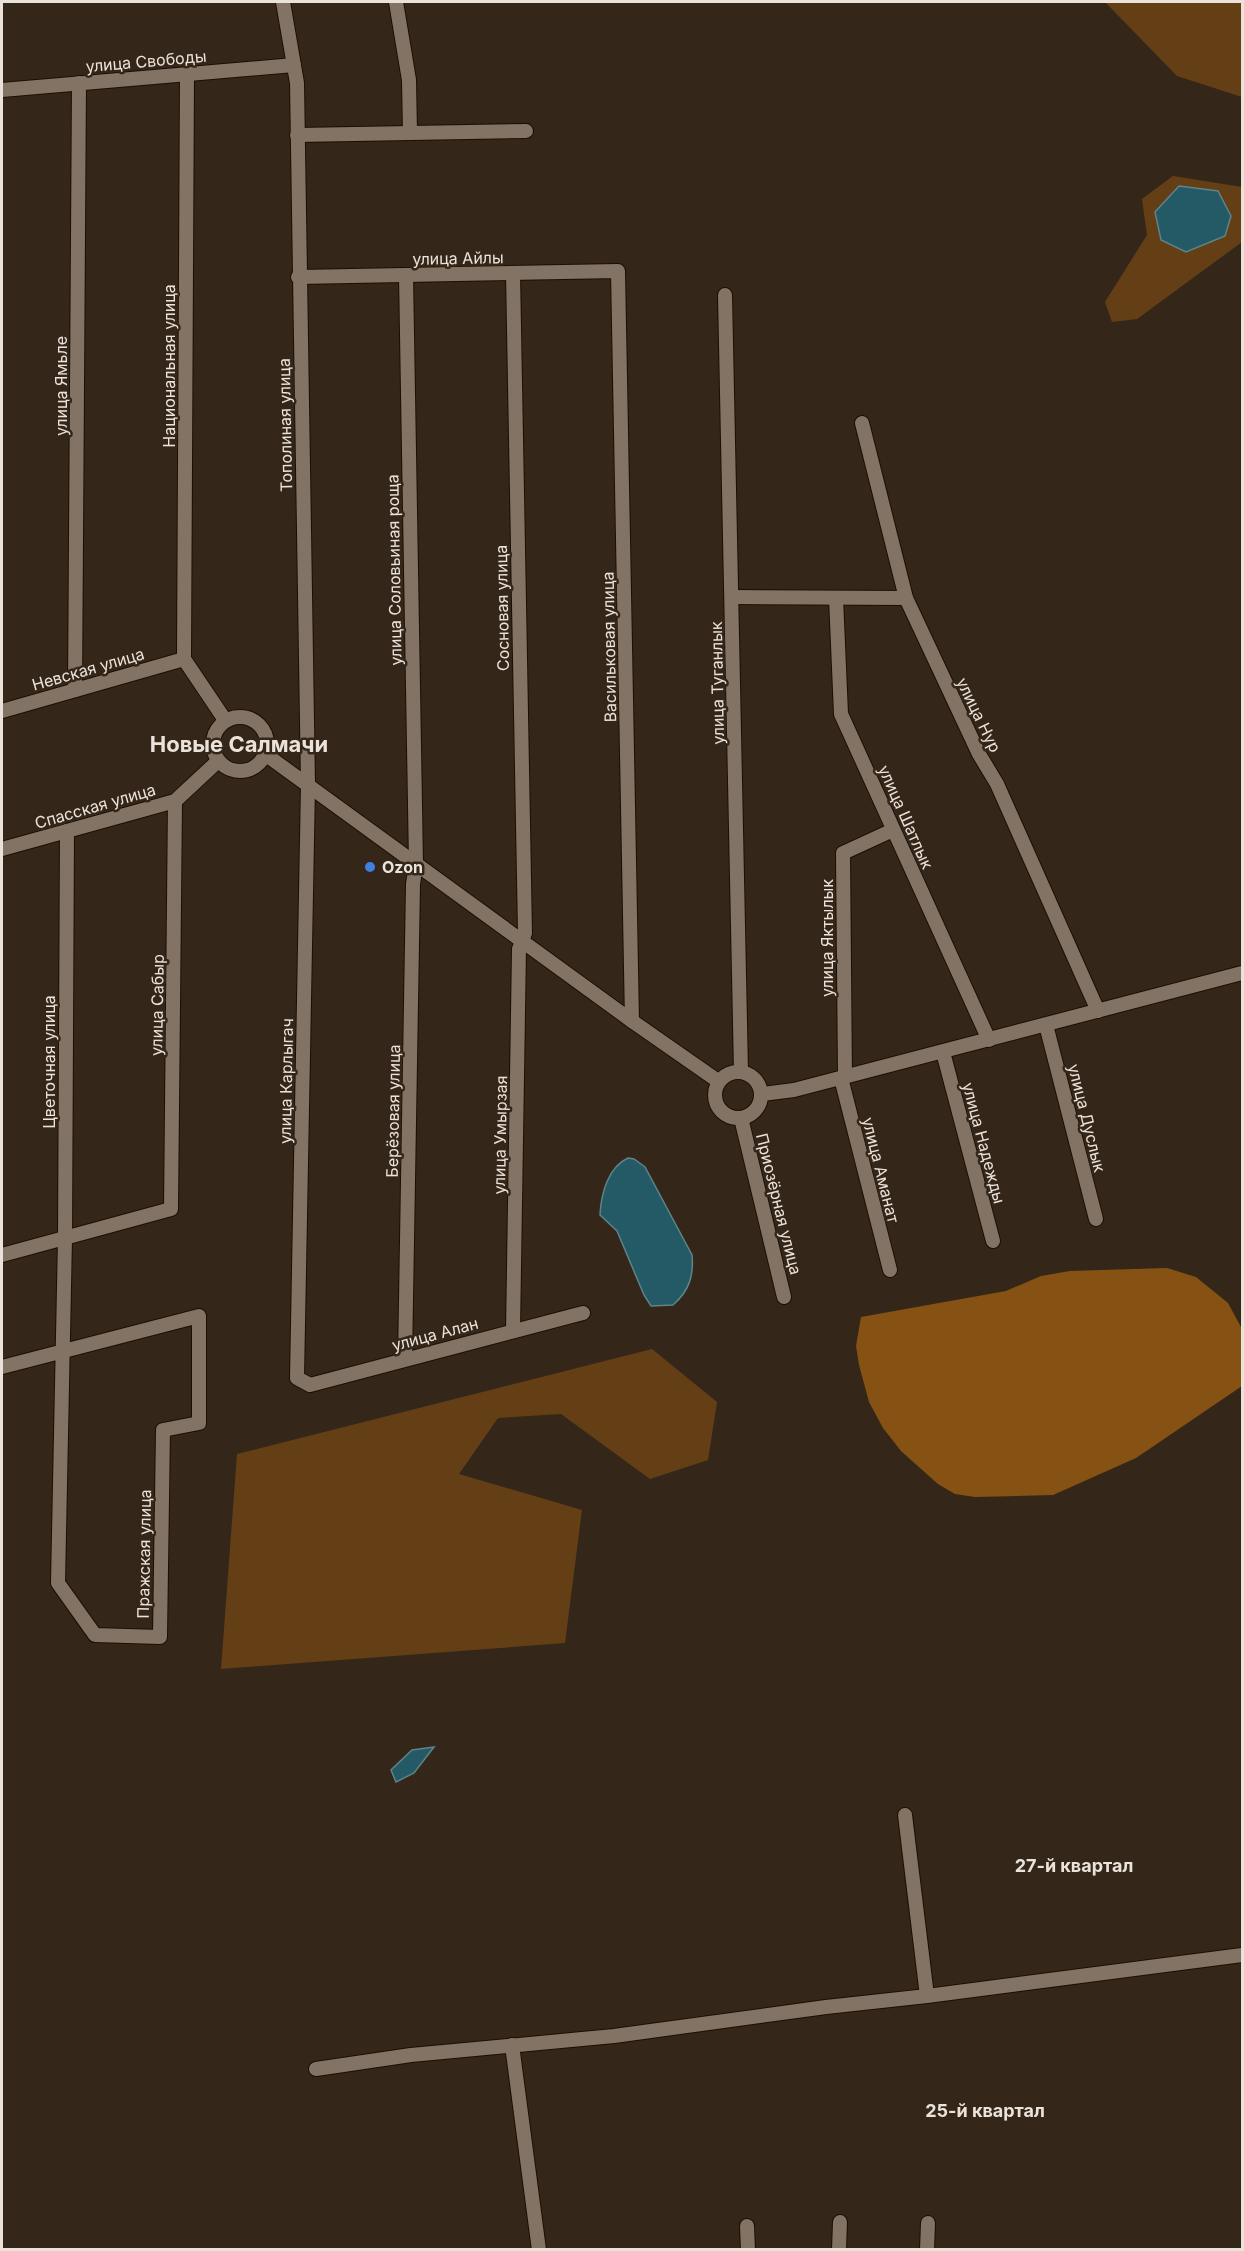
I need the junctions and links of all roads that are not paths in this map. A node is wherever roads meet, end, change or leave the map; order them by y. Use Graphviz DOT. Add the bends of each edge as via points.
graph roads {
  1 [pos="283,2"];
  2 [pos="396,2"];
  3 [pos="294,65"];
  4 [pos="187,74"];
  5 [pos="79,83"];
  6 [pos="2,90"];
  7 [pos="526,131"];
  8 [pos="410,133"];
  9 [pos="297,135"];
  10 [pos="618,271"];
  11 [pos="513,273"];
  12 [pos="406,275"];
  13 [pos="298,277"];
  14 [pos="725,295"];
  15 [pos="862,423"];
  16 [pos="732,597"];
  17 [pos="836,598"];
  18 [pos="906,598"];
  19 [pos="184,659"];
  20 [pos="75,690"];
  21 [pos="2,711"];
  22 [pos="225,720"];
  23 [pos="266,754"];
  24 [pos="218,761"];
  25 [pos="308,785"];
  26 [pos="175,801"];
  27 [pos="893,830"];
  28 [pos="67,831"];
  29 [pos="2,849"];
  30 [pos="416,864"];
  31 [pos="522,941"];
  32 [pos="1242,973"];
  33 [pos="1098,1011"];
  34 [pos="632,1021"];
  35 [pos="1046,1025"];
  36 [pos="989,1040"];
  37 [pos="943,1052"];
  38 [pos="741,1072"];
  39 [pos="843,1078"];
  40 [pos="718,1081"];
  41 [pos="762,1094"];
  42 [pos="741,1118"];
  43 [pos="1096,1219"];
  44 [pos="65,1238"];
  45 [pos="993,1242"];
  46 [pos="2,1255"];
  47 [pos="890,1270"];
  48 [pos="64,1293"];
  49 [pos="784,1297"];
  50 [pos="583,1313"];
  51 [pos="513,1331"];
  52 [pos="63,1350"];
  53 [pos="405,1359"];
  54 [pos="6,1365"];
  55 [pos="297,1378"];
  56 [pos="905,1815"];
  57 [pos="1242,1955"];
  58 [pos="927,1996"];
  59 [pos="513,2045"];
  60 [pos="316,2069"];
  61 [pos="840,2222"];
  62 [pos="928,2223"];
  63 [pos="747,2226"];
  64 [pos="539,2250"];
  65 [pos="748,2250"];
  66 [pos="839,2250"];
  67 [pos="927,2250"];
  1 -- 3 [label="street, Тополиная улица"];
  2 -- 8 [label="street" via="410,80"];
  3 -- 4 [label="street, улица Свободы"];
  3 -- 9 [label="street, Тополиная улица"];
  4 -- 5 [label="street, улица Свободы"];
  4 -- 19 [label="street, Национальная улица"];
  5 -- 6 [label="street, улица Свободы"];
  5 -- 20 [label="street, улица Ямьле"];
  7 -- 8 [label="street"];
  8 -- 9 [label="street"];
  9 -- 13 [label="street, Тополиная улица"];
  10 -- 11 [label="street, улица Айлы"];
  10 -- 34 [label="street, Васильковая улица"];
  11 -- 12 [label="street, улица Айлы"];
  11 -- 31 [label="street, Сосновая улица" via="525,921"];
  12 -- 13 [label="street, улица Айлы"];
  12 -- 30 [label="street, улица Соловьиная роща"];
  13 -- 25 [label="street, Тополиная улица"];
  14 -- 16 [label="street, улица Туганлык"];
  15 -- 18 [label="street, улица Нур"];
  16 -- 17 [label="street"];
  16 -- 38 [label="street, улица Туганлык"];
  17 -- 18 [label="street"];
  17 -- 27 [label="street, улица Шатлык" via="841,714"];
  18 -- 33 [label="street, улица Нур" via="978,754 998,784"];
  19 -- 20 [label="street, Невская улица"];
  19 -- 22 [label="street"];
  20 -- 21 [label="street, Невская улица"];
  22 -- 23 [label="street" via="236,716 258,722 265,731"];
  22 -- 24 [label="street" via="212,739"];
  23 -- 24 [label="street" via="249,770 227,768"];
  23 -- 25 [label="street"];
  24 -- 26 [label="street, Спасская улица"];
  25 -- 30 [label="street"];
  25 -- 55 [label="street, улица Карлыгач"];
  26 -- 28 [label="street, Спасская улица"];
  26 -- 44 [label="street, улица Сабыр" via="171,1209"];
  27 -- 36 [label="street, улица Шатлык"];
  27 -- 39 [label="street, улица Яктылык" via="843,853"];
  28 -- 29 [label="street, Спасская улица"];
  28 -- 44 [label="street, Цветочная улица"];
  30 -- 31 [label="street"];
  30 -- 53 [label="street, Берёзовая улица"];
  31 -- 34 [label="street"];
  31 -- 51 [label="street, улица Умырзая"];
  32 -- 33 [label="street"];
  33 -- 35 [label="street"];
  34 -- 40 [label="street"];
  35 -- 36 [label="street"];
  35 -- 43 [label="street, улица Дуслык"];
  36 -- 37 [label="street"];
  37 -- 39 [label="street"];
  37 -- 45 [label="street, улица Надежды"];
  38 -- 40 [label="street" via="725,1074"];
  38 -- 41 [label="street" via="753,1076"];
  39 -- 41 [label="street"];
  39 -- 47 [label="street, улица Аманат"];
  40 -- 42 [label="street" via="718,1107 732,1118"];
  41 -- 42 [label="street" via="756,1110"];
  42 -- 49 [label="street, Приозёрная улица"];
  44 -- 46 [label="street"];
  44 -- 48 [label="street, Цветочная улица"];
  48 -- 52 [label="street, Пражская улица"];
  50 -- 51 [label="street, улица Алан"];
  51 -- 53 [label="street, улица Алан"];
  52 -- 52 [label="street, Пражская улица" via="58,1583 95,1635 160,1637 163,1430 199,1423 199,1316"];
  52 -- 54 [label="street, Пражская улица"];
  53 -- 55 [label="street, улица Алан" via="310,1384"];
  56 -- 58 [label="street"];
  57 -- 58 [label="street"];
  58 -- 59 [label="street"];
  59 -- 60 [label="street"];
  59 -- 64 [label="street"];
  61 -- 66 [label="street"];
  62 -- 67 [label="street"];
  63 -- 65 [label="street"];
}
